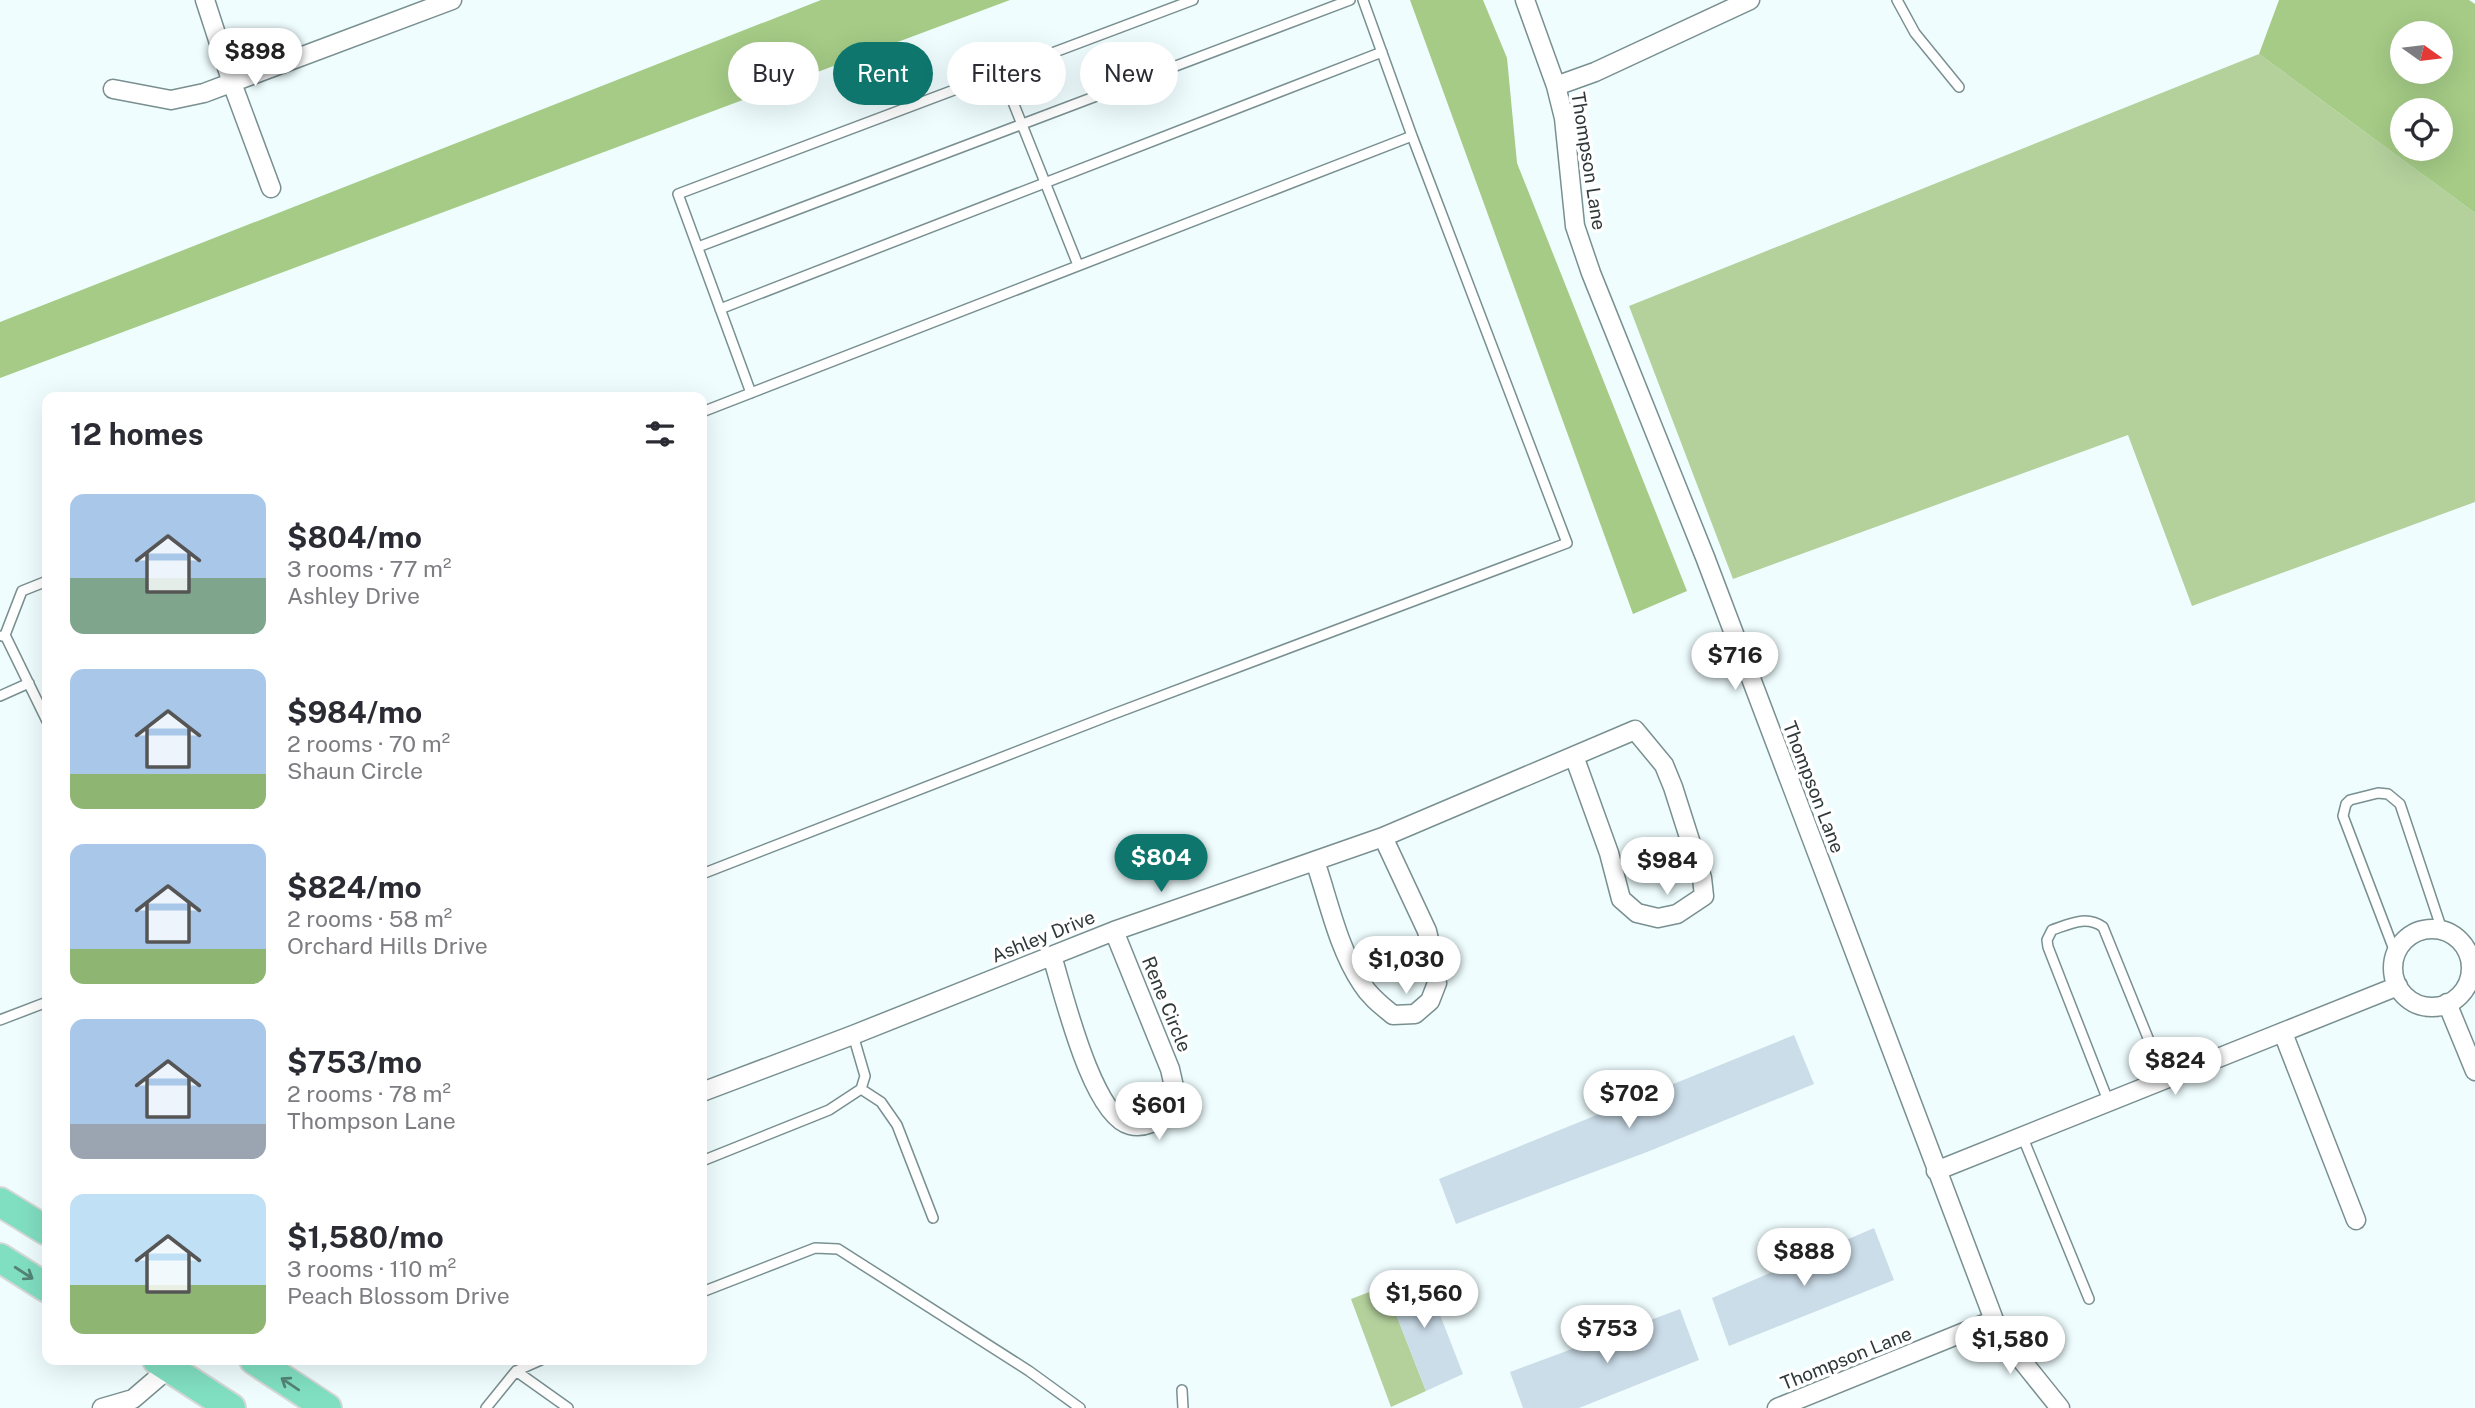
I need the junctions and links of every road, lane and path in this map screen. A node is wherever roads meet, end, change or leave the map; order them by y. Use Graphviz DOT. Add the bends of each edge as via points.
graph roads {
  1 [pos="205,0"];
  2 [pos="452,0"];
  3 [pos="1193,0"];
  4 [pos="1350,0"];
  5 [pos="1363,0"];
  6 [pos="1525,0"];
  7 [pos="1750,0"];
  8 [pos="1897,0"];
  9 [pos="1066,48"];
  10 [pos="1382,52"];
  11 [pos="232,82"];
  12 [pos="1556,86"];
  13 [pos="1959,87"];
  14 [pos="113,89"];
  15 [pos="947,92"];
  16 [pos="1015,105"];
  17 [pos="1023,124"];
  18 [pos="1412,136"];
  19 [pos="1046,184"];
  20 [pos="271,188"];
  21 [pos="698,247"];
  22 [pos="1079,265"];
  23 [pos="720,309"];
  24 [pos="751,393"];
  25 [pos="707,410"];
  26 [pos="42,583"];
  27 [pos="3,636"];
  28 [pos="29,683"];
  29 [pos="0,696"];
  30 [pos="42,708"];
  31 [pos="1574,756"];
  32 [pos="1383,837"];
  33 [pos="1315,861"];
  34 [pos="707,872"];
  35 [pos="1114,930"];
  36 [pos="2442,930"];
  37 [pos="2472,955"];
  38 [pos="1052,956"];
  39 [pos="2396,956"];
  40 [pos="2399,986"];
  41 [pos="2447,1003"];
  42 [pos="42,1004"];
  43 [pos="0,1020"];
  44 [pos="2283,1033"];
  45 [pos="853,1035"];
  46 [pos="2475,1071"];
  47 [pos="2165,1080"];
  48 [pos="707,1089"];
  49 [pos="861,1089"];
  50 [pos="2109,1103"];
  51 [pos="2023,1138"];
  52 [pos="707,1159"];
  53 [pos="1936,1171"];
  54 [pos="0,1202"];
  55 [pos="933,1218"];
  56 [pos="2356,1220"];
  57 [pos="42,1228"];
  58 [pos="0,1258"];
  59 [pos="42,1286"];
  60 [pos="707,1290"];
  61 [pos="2089,1299"];
  62 [pos="1994,1320"];
  63 [pos="166,1365"];
  64 [pos="173,1365"];
  65 [pos="262,1365"];
  66 [pos="530,1365"];
  67 [pos="516,1371"];
  68 [pos="1182,1390"];
  69 [pos="102,1408"];
  70 [pos="231,1408"];
  71 [pos="327,1408"];
  72 [pos="486,1408"];
  73 [pos="568,1408"];
  74 [pos="1080,1408"];
  75 [pos="1183,1408"];
  76 [pos="1777,1408"];
  77 [pos="2060,1408"];
  1 -- 11 [label="street"];
  2 -- 11 [label="street"];
  3 -- 9 [label="lane"];
  4 -- 17 [label="lane"];
  5 -- 10 [label="lane"];
  6 -- 12 [label="street"];
  7 -- 12 [label="street, Thompson Lane"];
  8 -- 13 [label="lane" via="1915,33"];
  10 -- 18 [label="lane"];
  10 -- 19 [label="lane"];
  11 -- 14 [label="street" via="171,100"];
  11 -- 20 [label="street"];
  12 -- 53 [label="street, Thompson Lane" via="1582,250 1705,557"];
  15 -- 21 [label="lane" via="678,194"];
  16 -- 17 [label="lane"];
  17 -- 19 [label="lane"];
  17 -- 21 [label="lane"];
  18 -- 22 [label="lane"];
  18 -- 34 [label="lane" via="1567,543"];
  19 -- 22 [label="lane"];
  19 -- 23 [label="lane"];
  21 -- 23 [label="lane"];
  22 -- 24 [label="lane"];
  23 -- 24 [label="lane"];
  24 -- 25 [label="lane"];
  26 -- 27 [label="lane" via="22,591"];
  27 -- 28 [label="lane"];
  28 -- 29 [label="lane"];
  28 -- 30 [label="lane"];
  31 -- 31 [label="street, Ashley Drive" via="1621,899 1636,913 1658,919 1677,915 1704,895 1664,765 1635,730"];
  31 -- 32 [label="street, Ashley Drive"];
  32 -- 33 [label="street, Ashley Drive"];
  32 -- 33 [label="street" via="1427,932 1433,956 1437,983 1430,1001 1416,1014 1394,1015 1362,984 1346,954"];
  33 -- 35 [label="street, Ashley Drive"];
  35 -- 38 [label="street, Ashley Drive"];
  35 -- 38 [label="street, Rene Circle" via="1175,1091 1170,1112 1151,1124 1129,1125 1103,1104 1084,1060"];
  36 -- 37 [label="street" via="2462,942"];
  36 -- 39 [label="street" via="2421,930 2407,937"];
  36 -- 39 [label="lane" via="2400,804 2388,794 2378,793 2350,800 2343,816"];
  37 -- 41 [label="street" via="2467,986"];
  38 -- 45 [label="street, Ashley Drive"];
  39 -- 40 [label="street" via="2393,964"];
  40 -- 41 [label="street" via="2414,1003 2429,1007"];
  40 -- 44 [label="street"];
  41 -- 46 [label="street"];
  42 -- 43 [label="lane"];
  44 -- 47 [label="street"];
  44 -- 56 [label="street"];
  45 -- 48 [label="street, Ashley Drive"];
  45 -- 49 [label="lane" via="865,1076"];
  47 -- 50 [label="street"];
  47 -- 50 [label="lane" via="2103,927 2084,920 2052,930 2048,947"];
  49 -- 52 [label="lane" via="828,1111"];
  49 -- 55 [label="lane" via="881,1102 897,1125"];
  50 -- 51 [label="street"];
  51 -- 53 [label="street"];
  51 -- 61 [label="lane"];
  53 -- 62 [label="street, Thompson Lane"];
  54 -- 57 [label="main road"];
  58 -- 59 [label="main road, one-way"];
  60 -- 74 [label="lane" via="815,1248 838,1248"];
  62 -- 76 [label="street, Thompson Lane"];
  62 -- 77 [label="street"];
  63 -- 69 [label="street" via="133,1399"];
  64 -- 70 [label="main road"];
  71 -- 65 [label="main road, one-way"];
  66 -- 67 [label="lane"];
  67 -- 72 [label="lane"];
  67 -- 73 [label="lane"];
  68 -- 75 [label="lane"];
}
